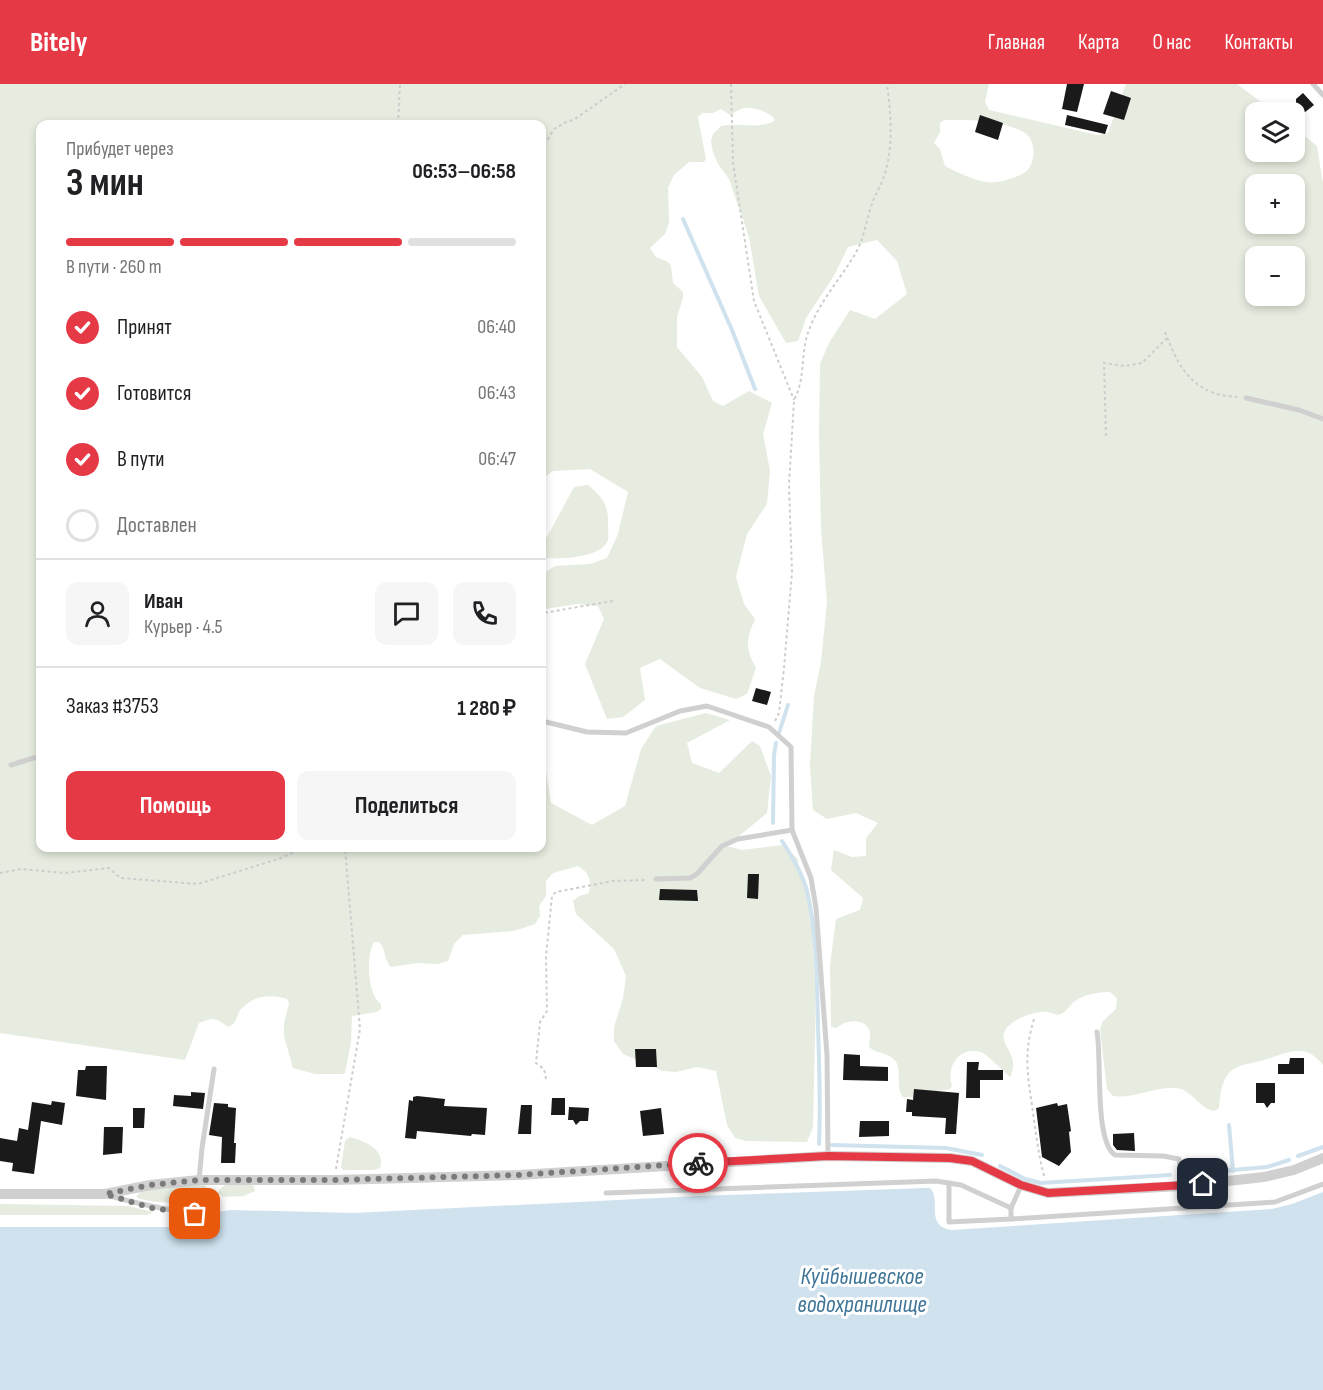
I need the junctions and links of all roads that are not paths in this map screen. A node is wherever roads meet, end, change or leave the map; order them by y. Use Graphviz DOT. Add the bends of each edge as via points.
graph roads {
  1 [pos="1313,84"];
  2 [pos="1323,95"];
  3 [pos="1246,398"];
  4 [pos="1323,419"];
  5 [pos="546,722"];
  6 [pos="36,757"];
  7 [pos="11,765"];
  8 [pos="792,830"];
  9 [pos="656,879"];
  10 [pos="1097,1032"];
  11 [pos="214,1069"];
  12 [pos="828,1156"];
  13 [pos="1323,1158"];
  14 [pos="199,1180"];
  15 [pos="949,1182"];
  16 [pos="1323,1184"];
  17 [pos="1021,1185"];
  18 [pos="1182,1186"];
  19 [pos="606,1193"];
  20 [pos="0,1194"];
  21 [pos="105,1194"];
  22 [pos="1011,1208"];
  23 [pos="209,1215"];
  24 [pos="1011,1219"];
  1 -- 2 [label="lane"];
  3 -- 4 [label="lane"];
  5 -- 8 [label="lane" via="587,732 626,733 680,711 707,706 771,729 791,747"];
  6 -- 7 [label="lane"];
  8 -- 9 [label="lane" via="738,839 715,852 690,878"];
  8 -- 12 [label="lane" via="811,878 816,908 827,1055"];
  10 -- 18 [label="lane" via="1100,1100 1110,1151 1115,1155 1179,1159"];
  11 -- 14 [label="lane"];
  12 -- 14 [label="street" via="519,1175"];
  12 -- 17 [label="street" via="972,1161"];
  13 -- 18 [label="street" via="1264,1178"];
  14 -- 21 [label="street"];
  15 -- 19 [label="lane"];
  15 -- 22 [label="lane"];
  15 -- 24 [label="lane" via="950,1222"];
  16 -- 24 [label="lane" via="1275,1202"];
  17 -- 18 [label="street" via="1048,1193"];
  17 -- 22 [label="lane"];
  20 -- 21 [label="street"];
  21 -- 23 [label="lane" via="152,1208"];
  22 -- 24 [label="lane"];
}
